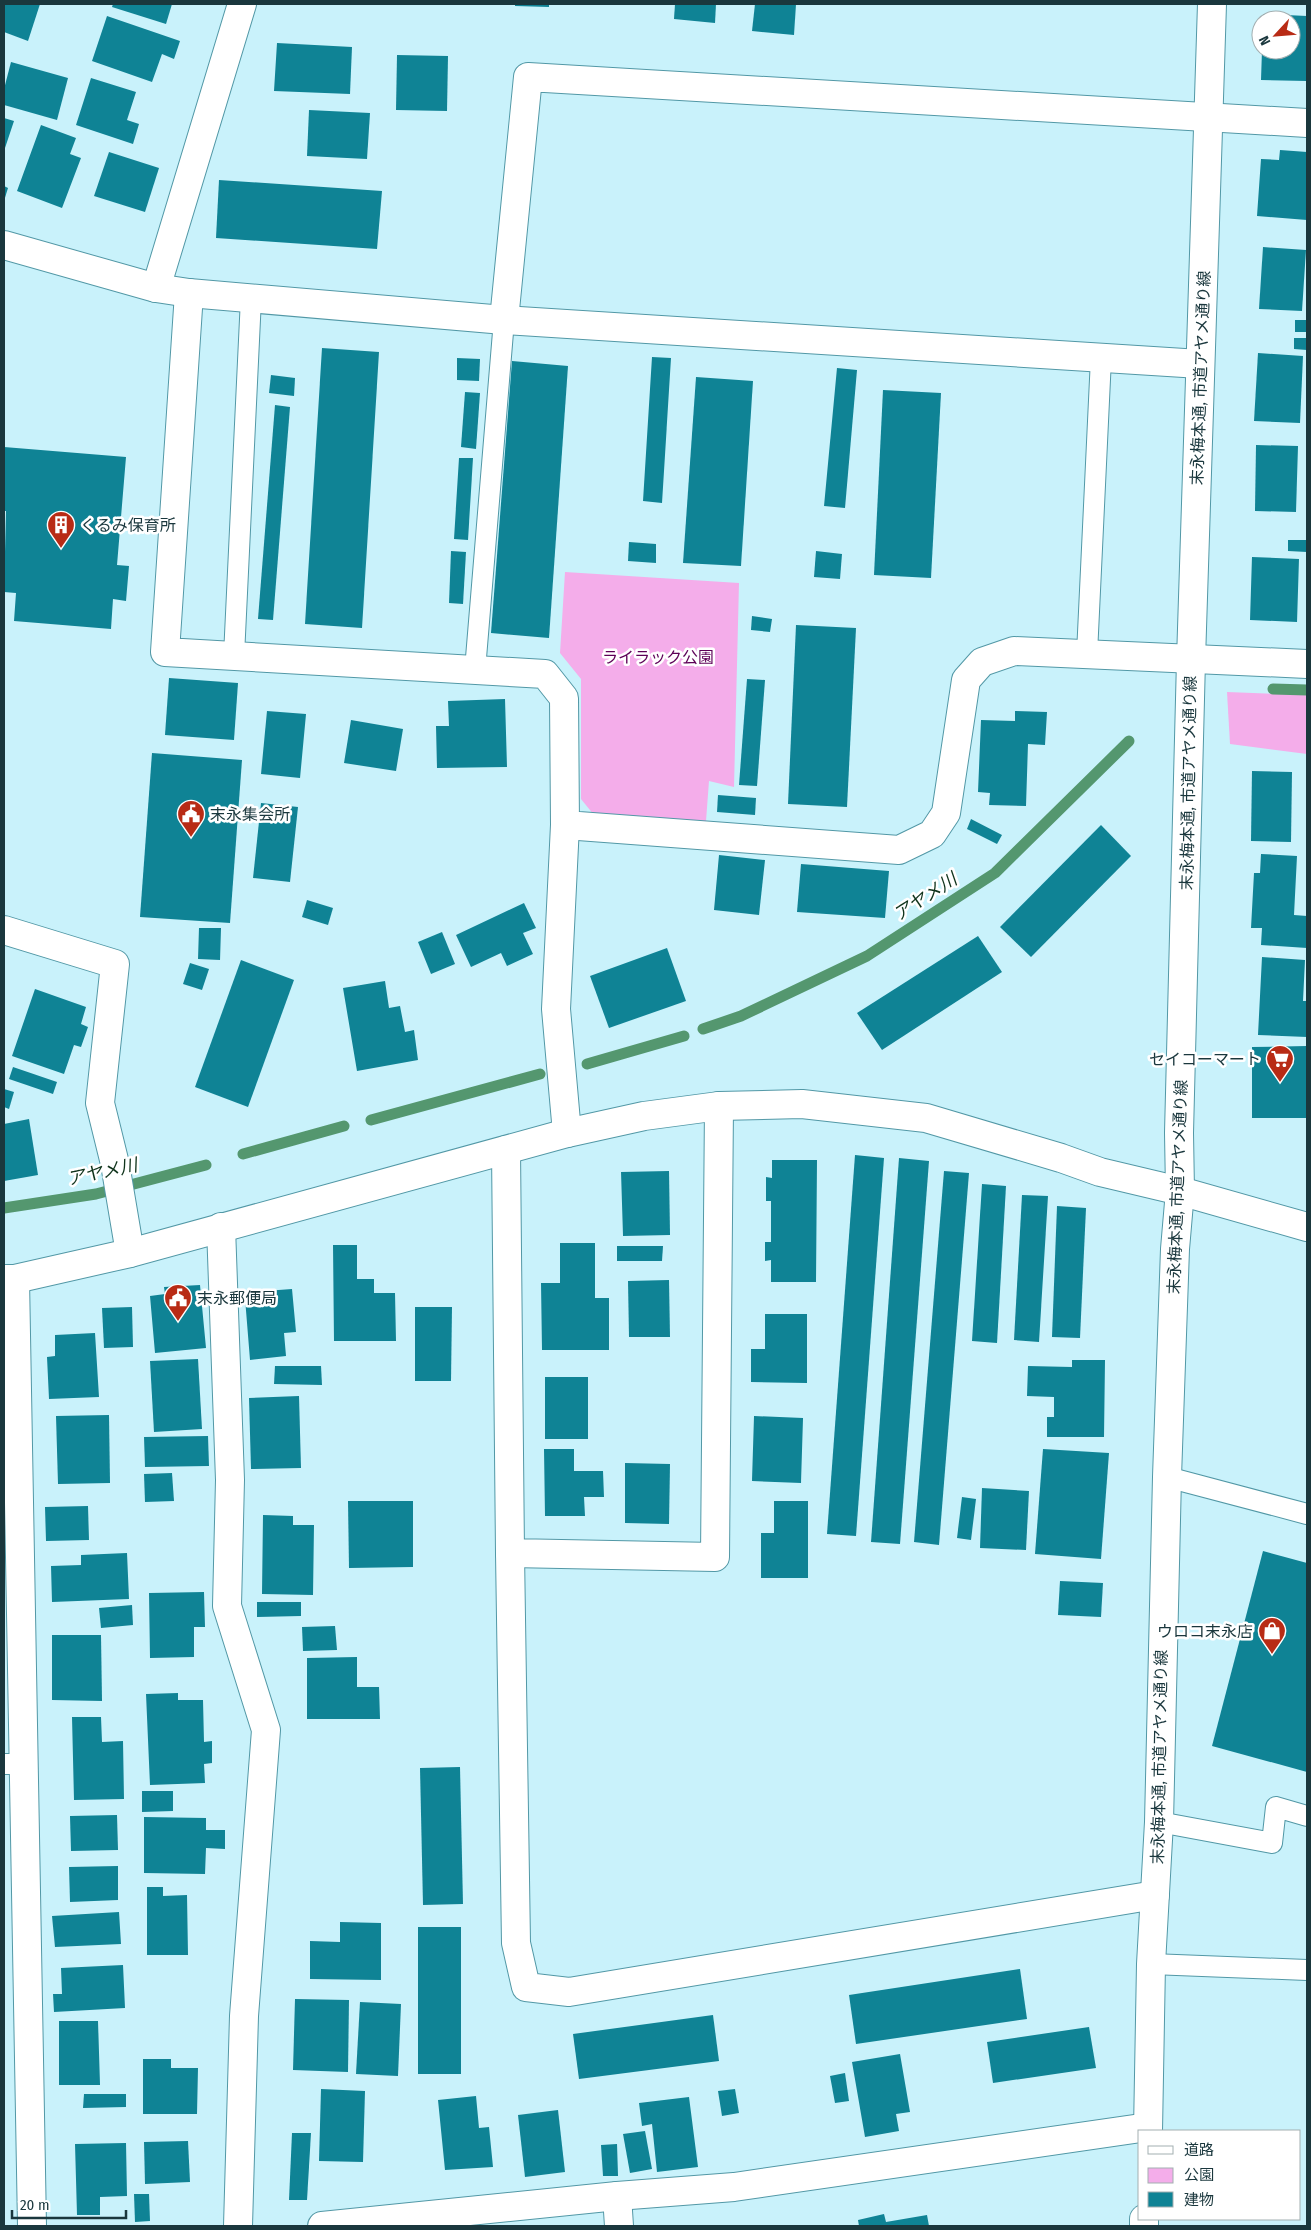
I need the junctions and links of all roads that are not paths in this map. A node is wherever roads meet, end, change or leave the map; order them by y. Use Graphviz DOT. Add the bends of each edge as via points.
graph roads {
  1 [pos="242,4"];
  2 [pos="1212,4"];
  3 [pos="1208,116"];
  4 [pos="1307,123"];
  5 [pos="4,245"];
  6 [pos="156,288"];
  7 [pos="189,293"];
  8 [pos="251,298"];
  9 [pos="504,320"];
  10 [pos="1101,358"];
  11 [pos="1200,364"];
  12 [pos="1087,654"];
  13 [pos="234,656"];
  14 [pos="1191,660"];
  15 [pos="1307,664"];
  16 [pos="476,670"];
  17 [pos="565,825"];
  18 [pos="4,930"];
  19 [pos="719,1106"];
  20 [pos="567,1134"];
  21 [pos="506,1150"];
  22 [pos="1180,1191"];
  23 [pos="1307,1226"];
  24 [pos="221,1227"];
  25 [pos="130,1253"];
  26 [pos="10,1293"];
  27 [pos="1167,1477"];
  28 [pos="1307,1514"];
  29 [pos="510,1553"];
  30 [pos="14,1764"];
  31 [pos="1307,1816"];
  32 [pos="1159,1822"];
  33 [pos="1155,1895"];
  34 [pos="1151,1964"];
  35 [pos="1307,1970"];
  36 [pos="1148,2129"];
  37 [pos="1138,2130"];
  38 [pos="617,2196"];
  39 [pos="391,2222"];
  40 [pos="32,2226"];
  41 [pos="238,2226"];
  42 [pos="322,2226"];
  43 [pos="620,2226"];
  1 -- 6 [label="street"];
  2 -- 3 [label="street, 末永梅本通, 市道アヤメ通り線"];
  3 -- 4 [label="street"];
  3 -- 9 [label="street" via="528,77"];
  3 -- 11 [label="street, 末永梅本通, 市道アヤメ通り線"];
  5 -- 6 [label="street"];
  6 -- 7 [label="street"];
  7 -- 8 [label="street"];
  7 -- 13 [label="street" via="164,652"];
  8 -- 9 [label="street"];
  8 -- 13 [label="lane"];
  9 -- 10 [label="street"];
  9 -- 16 [label="lane"];
  10 -- 11 [label="street"];
  10 -- 12 [label="lane"];
  11 -- 14 [label="street, 末永梅本通, 市道アヤメ通り線"];
  12 -- 14 [label="street"];
  12 -- 17 [label="street" via="1014,650 982,662 966,680 946,813 932,834 899,850"];
  13 -- 16 [label="street"];
  14 -- 15 [label="street"];
  14 -- 22 [label="street, 末永梅本通, 市道アヤメ通り線"];
  16 -- 17 [label="street" via="545,674 564,698"];
  17 -- 20 [label="street" via="556,1009"];
  18 -- 25 [label="street" via="116,964 100,1103 115,1164"];
  19 -- 20 [label="street" via="644,1116"];
  19 -- 22 [label="street" via="802,1104 926,1118 1100,1172"];
  19 -- 29 [label="street" via="715,1557"];
  20 -- 21 [label="street"];
  21 -- 24 [label="street"];
  21 -- 29 [label="street"];
  22 -- 23 [label="street"];
  22 -- 27 [label="street, 末永梅本通, 市道アヤメ通り線" via="1174,1249"];
  24 -- 25 [label="street"];
  24 -- 41 [label="street" via="230,1480 227,1606 266,1730 244,2016"];
  25 -- 26 [label="street"];
  26 -- 30 [label="street"];
  27 -- 28 [label="lane"];
  27 -- 32 [label="street, 末永梅本通, 市道アヤメ通り線"];
  29 -- 33 [label="street" via="516,1943 526,1987 568,1992"];
  30 -- 40 [label="street"];
  31 -- 32 [label="lane" via="1276,1807 1272,1843"];
  32 -- 33 [label="street, 末永梅本通, 市道アヤメ通り線"];
  33 -- 34 [label="street, 末永梅本通, 市道アヤメ通り線"];
  34 -- 35 [label="lane"];
  34 -- 36 [label="street, 末永梅本通, 市道アヤメ通り線"];
  37 -- 38 [label="street" via="734,2187"];
  38 -- 39 [label="street"];
  38 -- 43 [label="street"];
  39 -- 42 [label="street"];
}
